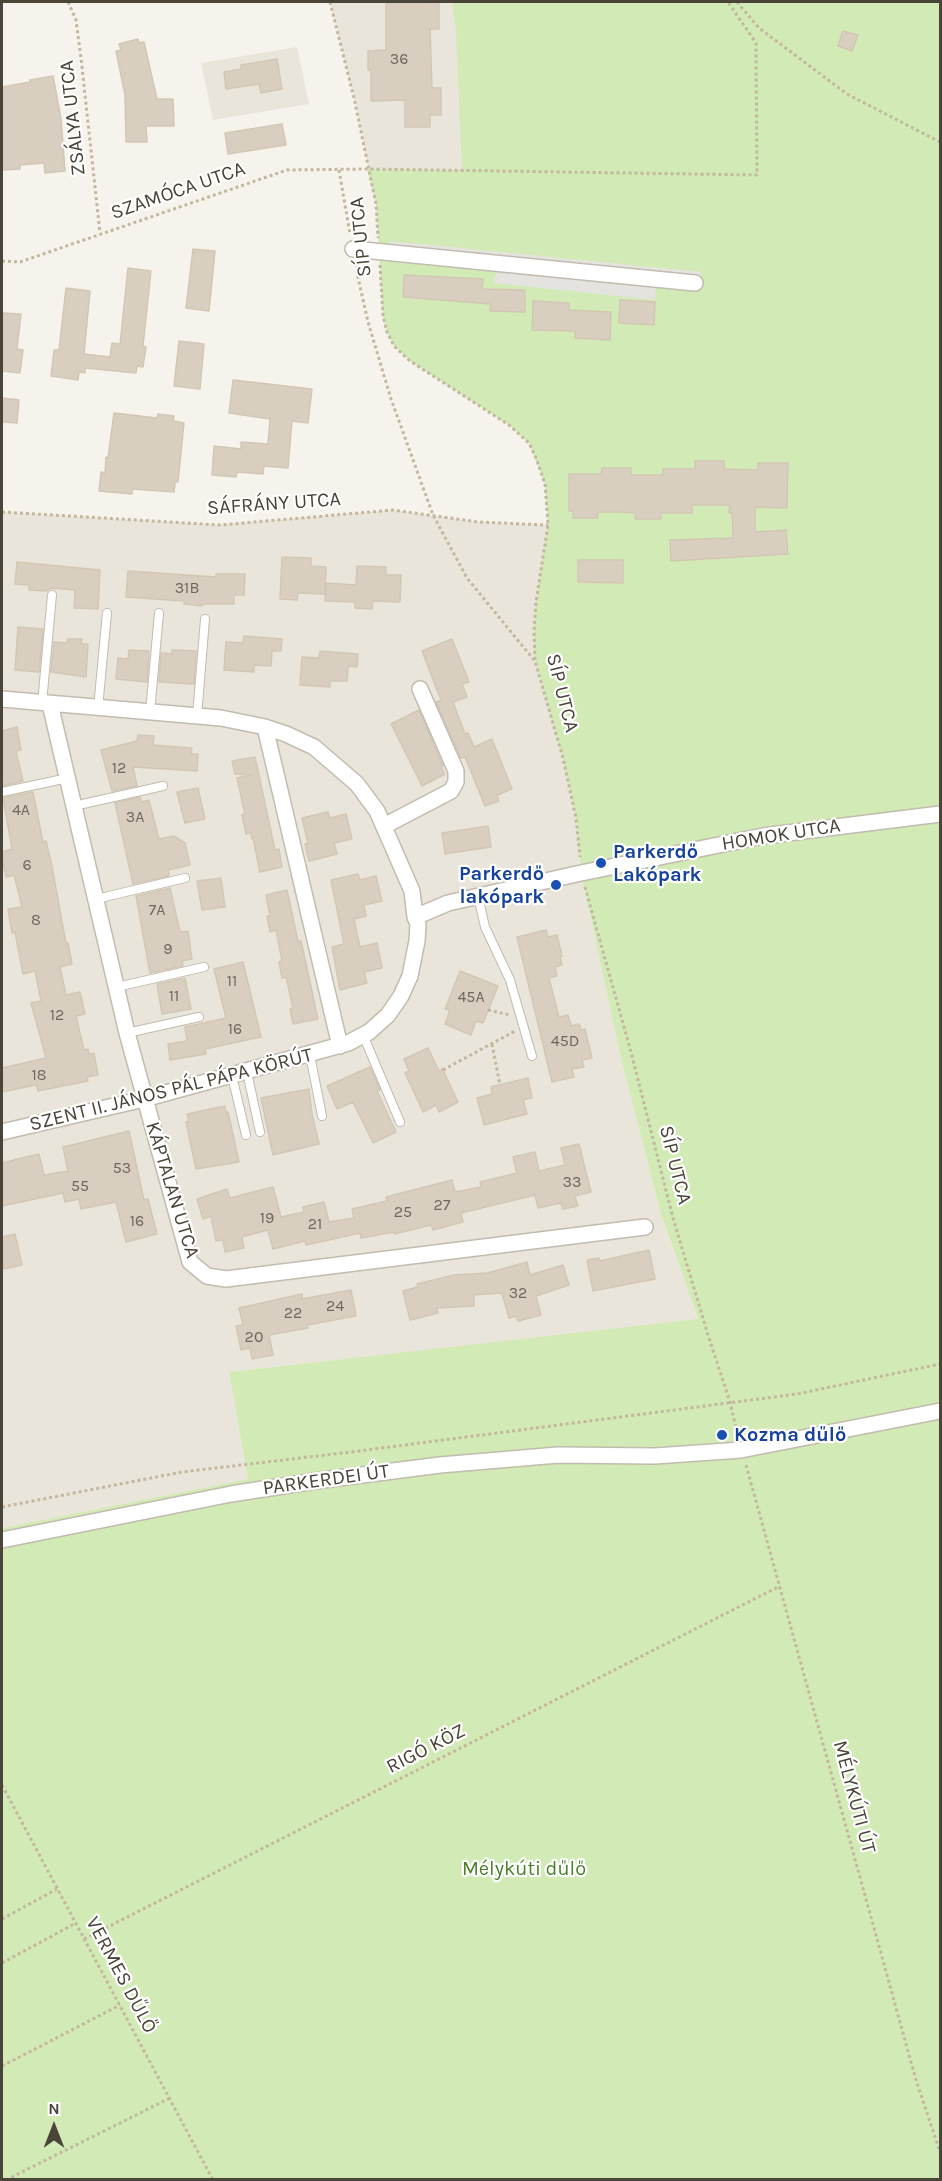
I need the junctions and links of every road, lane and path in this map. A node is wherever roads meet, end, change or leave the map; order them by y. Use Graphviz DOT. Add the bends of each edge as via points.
graph roads {
  1 [pos="68,2"];
  2 [pos="330,2"];
  3 [pos="728,2"];
  4 [pos="737,2"];
  5 [pos="940,142"];
  6 [pos="339,169"];
  7 [pos="367,169"];
  8 [pos="100,233"];
  9 [pos="353,249"];
  10 [pos="379,252"];
  11 [pos="2,261"];
  12 [pos="695,283"];
  13 [pos="2,512"];
  14 [pos="433,515"];
  15 [pos="548,525"];
  16 [pos="52,595"];
  17 [pos="106,613"];
  18 [pos="159,613"];
  19 [pos="205,619"];
  20 [pos="535,662"];
  21 [pos="420,689"];
  22 [pos="2,699"];
  23 [pos="46,703"];
  24 [pos="98,708"];
  25 [pos="150,712"];
  26 [pos="196,716"];
  27 [pos="265,727"];
  28 [pos="68,778"];
  29 [pos="163,786"];
  30 [pos="2,792"];
  31 [pos="74,806"];
  32 [pos="940,814"];
  33 [pos="384,826"];
  34 [pos="581,873"];
  35 [pos="186,878"];
  36 [pos="478,896"];
  37 [pos="96,899"];
  38 [pos="415,918"];
  39 [pos="204,967"];
  40 [pos="117,987"];
  41 [pos="488,1010"];
  42 [pos="199,1017"];
  43 [pos="522,1022"];
  44 [pos="128,1033"];
  45 [pos="363,1035"];
  46 [pos="492,1044"];
  47 [pos="340,1046"];
  48 [pos="310,1055"];
  49 [pos="532,1056"];
  50 [pos="443,1070"];
  51 [pos="240,1074"];
  52 [pos="500,1085"];
  53 [pos="144,1099"];
  54 [pos="322,1116"];
  55 [pos="400,1122"];
  56 [pos="2,1132"];
  57 [pos="260,1132"];
  58 [pos="246,1135"];
  59 [pos="645,1227"];
  60 [pos="940,1364"];
  61 [pos="730,1402"];
  62 [pos="940,1412"];
  63 [pos="741,1450"];
  64 [pos="2,1507"];
  65 [pos="2,1540"];
  66 [pos="780,1586"];
  67 [pos="2,1785"];
  68 [pos="57,1888"];
  69 [pos="2,1919"];
  70 [pos="75,1923"];
  71 [pos="84,1939"];
  72 [pos="2,1963"];
  73 [pos="120,2005"];
  74 [pos="2,2066"];
  75 [pos="170,2098"];
  76 [pos="940,2152"];
  77 [pos="6,2180"];
  78 [pos="213,2180"];
  1 -- 8 [label="path, ZSÁLYA UTCA" via="81,58"];
  2 -- 7 [label="path, SÍP UTCA"];
  3 -- 7 [label="path, SZAMÓCA UTCA" via="756,43 757,175"];
  4 -- 5 [label="path" via="759,28 847,94"];
  6 -- 7 [label="path, SZAMÓCA UTCA"];
  6 -- 8 [label="path, SZAMÓCA UTCA" via="287,170"];
  6 -- 9 [label="path"];
  7 -- 10 [label="path, SÍP UTCA" via="376,204"];
  8 -- 11 [label="path, SZAMÓCA UTCA" via="20,262"];
  9 -- 10 [label="street"];
  9 -- 14 [label="path" via="371,333"];
  10 -- 12 [label="street"];
  10 -- 15 [label="path, SÍP UTCA" via="383,316 394,346 410,362 509,424 529,443 545,484"];
  13 -- 14 [label="path, SÁFRÁNY UTCA" via="220,525 393,510"];
  14 -- 15 [label="path, SÁFRÁNY UTCA" via="478,522"];
  14 -- 20 [label="path" via="467,578"];
  15 -- 20 [label="path, SÍP UTCA" via="536,602"];
  16 -- 23 [label="lane"];
  17 -- 24 [label="lane"];
  18 -- 25 [label="lane"];
  19 -- 26 [label="lane"];
  20 -- 34 [label="path, SÍP UTCA" via="576,818"];
  21 -- 33 [label="street" via="456,771 456,782 451,791"];
  22 -- 23 [label="street, SZENT II. JÁNOS PÁL PÁPA KÖRÚT"];
  23 -- 24 [label="street, SZENT II. JÁNOS PÁL PÁPA KÖRÚT"];
  23 -- 28 [label="street, KÁPTALAN UTCA"];
  24 -- 25 [label="street, SZENT II. JÁNOS PÁL PÁPA KÖRÚT"];
  25 -- 26 [label="street, SZENT II. JÁNOS PÁL PÁPA KÖRÚT"];
  26 -- 27 [label="street, SZENT II. JÁNOS PÁL PÁPA KÖRÚT"];
  27 -- 33 [label="street, SZENT II. JÁNOS PÁL PÁPA KÖRÚT" via="314,747 338,766 357,784"];
  27 -- 47 [label="street, SZENT II. JÁNOS PÁL PÁPA KÖRÚT"];
  28 -- 30 [label="lane"];
  28 -- 31 [label="street, KÁPTALAN UTCA"];
  29 -- 31 [label="lane"];
  31 -- 37 [label="street, KÁPTALAN UTCA"];
  32 -- 34 [label="street, HOMOK UTCA" via="763,836"];
  33 -- 38 [label="street, SZENT II. JÁNOS PÁL PÁPA KÖRÚT" via="412,891"];
  34 -- 36 [label="street, HOMOK UTCA"];
  34 -- 61 [label="path, SÍP UTCA" via="673,1218"];
  35 -- 37 [label="lane"];
  36 -- 38 [label="street, HOMOK UTCA" via="448,903"];
  36 -- 43 [label="lane" via="485,927 510,980"];
  37 -- 40 [label="street, KÁPTALAN UTCA"];
  38 -- 45 [label="street, SZENT II. JÁNOS PÁL PÁPA KÖRÚT" via="417,941 410,976 388,1014"];
  39 -- 40 [label="lane"];
  40 -- 44 [label="street, KÁPTALAN UTCA"];
  41 -- 43 [label="path"];
  42 -- 44 [label="lane"];
  43 -- 46 [label="path"];
  43 -- 49 [label="lane"];
  44 -- 53 [label="street, KÁPTALAN UTCA"];
  45 -- 47 [label="street, SZENT II. JÁNOS PÁL PÁPA KÖRÚT"];
  45 -- 55 [label="lane"];
  46 -- 50 [label="path"];
  46 -- 52 [label="path"];
  47 -- 48 [label="street, SZENT II. JÁNOS PÁL PÁPA KÖRÚT"];
  48 -- 51 [label="street, SZENT II. JÁNOS PÁL PÁPA KÖRÚT"];
  48 -- 54 [label="lane"];
  51 -- 53 [label="street, SZENT II. JÁNOS PÁL PÁPA KÖRÚT"];
  51 -- 57 [label="lane"];
  51 -- 58 [label="lane"];
  53 -- 56 [label="street, SZENT II. JÁNOS PÁL PÁPA KÖRÚT"];
  53 -- 59 [label="street, KÁPTALAN UTCA" via="190,1262 207,1276 225,1280"];
  60 -- 61 [label="path" via="797,1394"];
  61 -- 63 [label="path, SÍP UTCA"];
  61 -- 64 [label="path" via="182,1472"];
  62 -- 63 [label="street, PARKERDEI ÚT"];
  63 -- 65 [label="street, PARKERDEI ÚT" via="655,1456 558,1455 440,1465 231,1494"];
  63 -- 66 [label="path, MÉLYKÚTI ÚT"];
  66 -- 71 [label="path, RIGÓ KÖZ"];
  66 -- 76 [label="path, MÉLYKÚTI ÚT" via="916,2080"];
  67 -- 68 [label="path, VERMES DŰLŐ"];
  68 -- 69 [label="path"];
  68 -- 70 [label="path, VERMES DŰLŐ"];
  70 -- 71 [label="path, VERMES DŰLŐ"];
  70 -- 72 [label="path"];
  71 -- 73 [label="path, VERMES DŰLŐ"];
  73 -- 74 [label="path"];
  73 -- 75 [label="path, VERMES DŰLŐ"];
  75 -- 77 [label="path"];
  75 -- 78 [label="path, VERMES DŰLŐ"];
}
